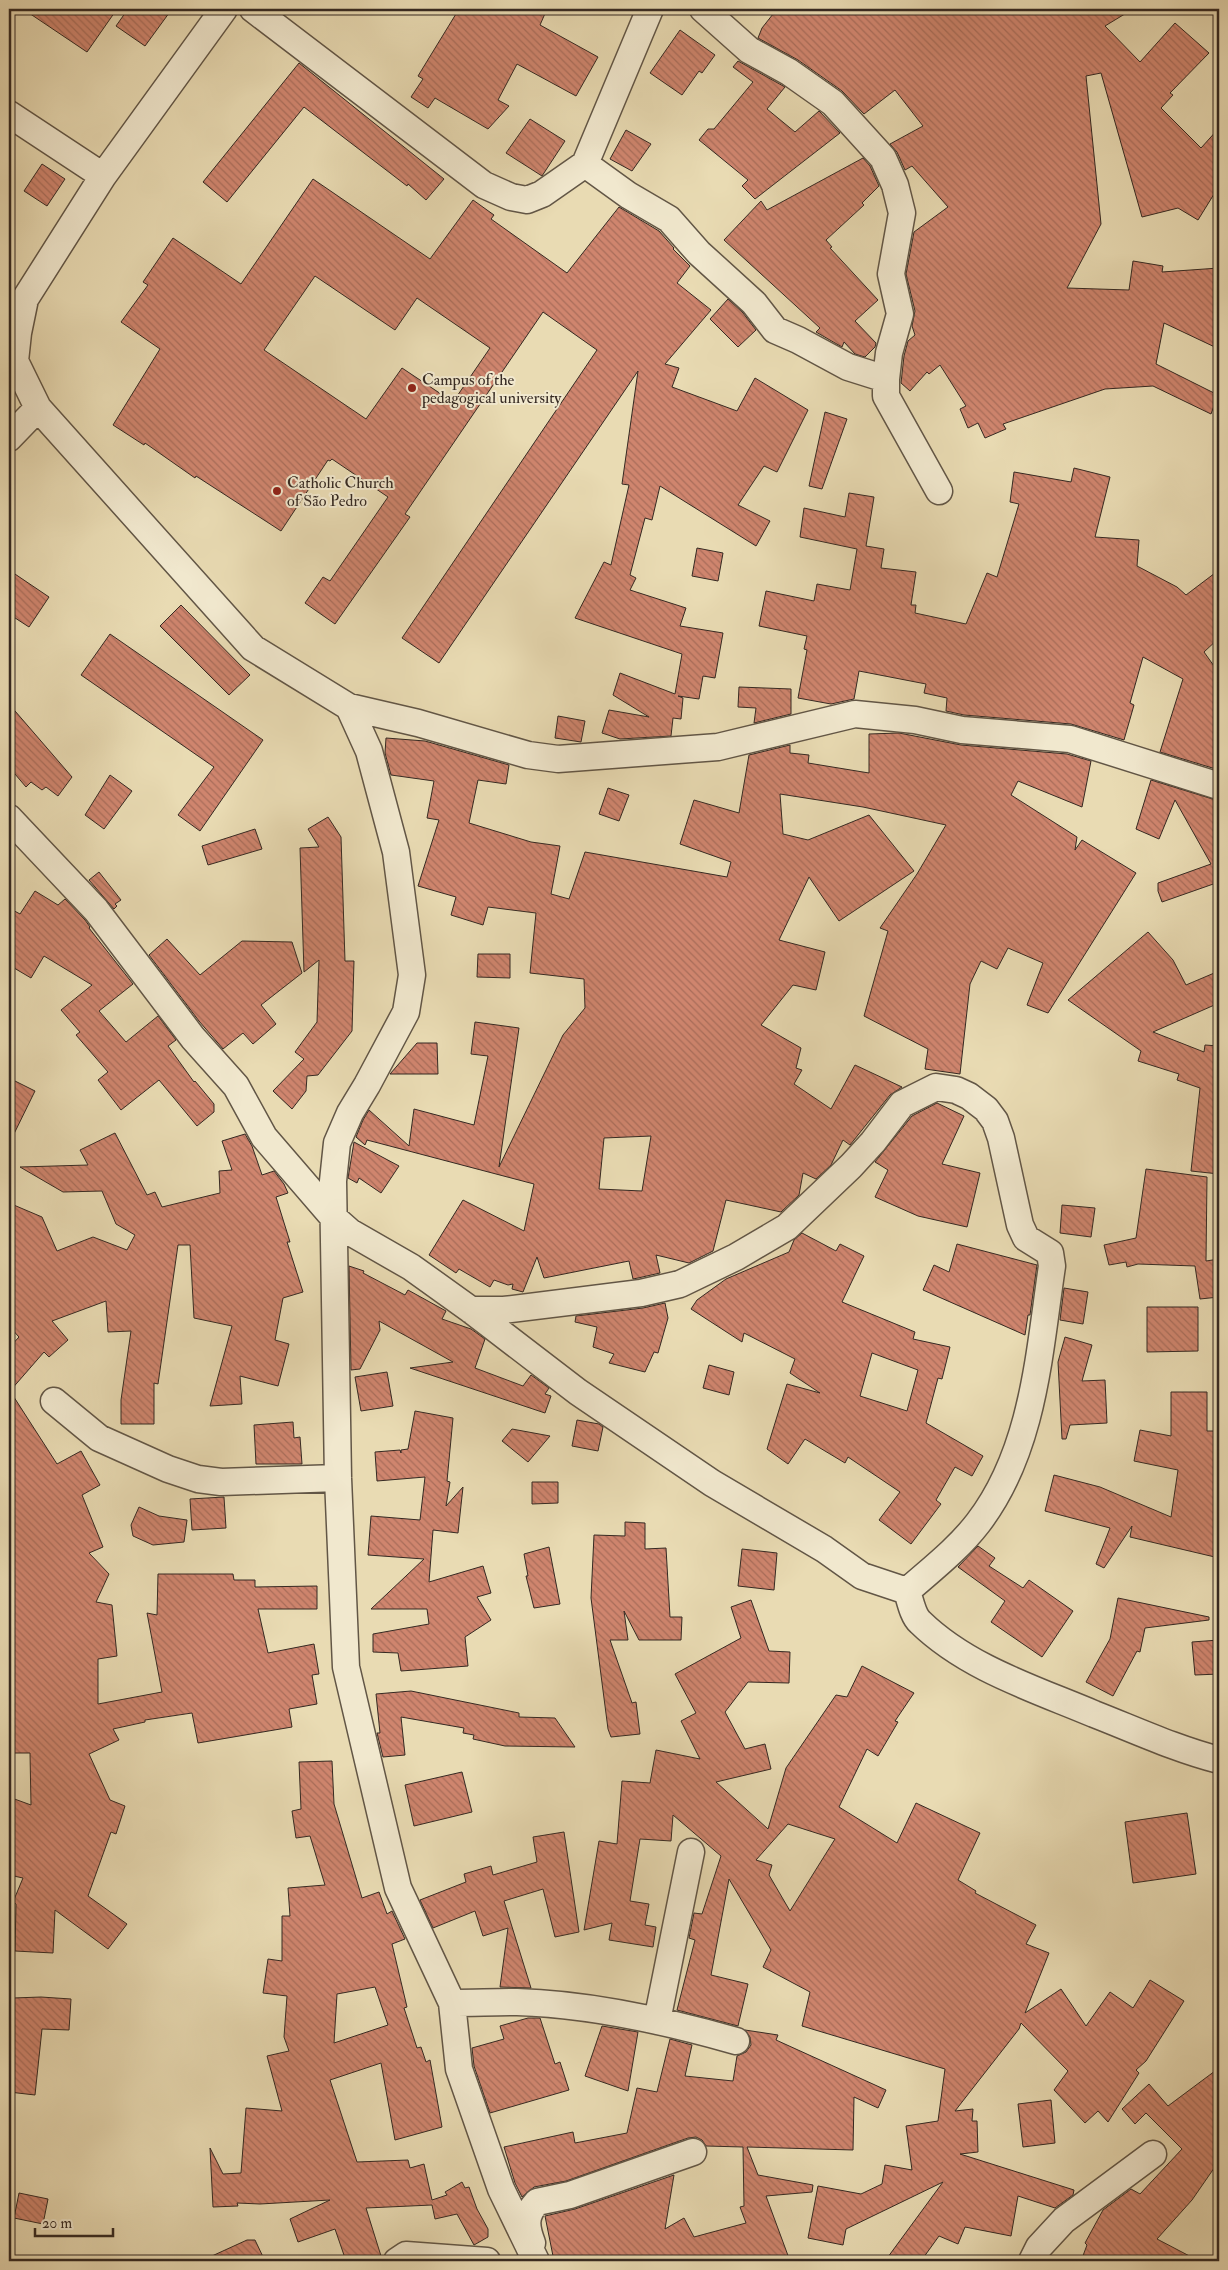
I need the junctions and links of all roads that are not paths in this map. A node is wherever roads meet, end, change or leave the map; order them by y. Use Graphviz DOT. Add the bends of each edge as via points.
graph roads {
  1 [pos="224,9"];
  2 [pos="253,9"];
  3 [pos="650,9"];
  4 [pos="703,9"];
  5 [pos="9,114"];
  6 [pos="584,164"];
  7 [pos="103,176"];
  8 [pos="886,379"];
  9 [pos="38,408"];
  10 [pos="9,438"];
  11 [pos="939,491"];
  12 [pos="349,707"];
  13 [pos="1219,786"];
  14 [pos="9,818"];
  15 [pos="333,1218"];
  16 [pos="471,1310"];
  17 [pos="54,1401"];
  18 [pos="338,1478"];
  19 [pos="907,1591"];
  20 [pos="1219,1760"];
  21 [pos="692,1852"];
  22 [pos="452,2003"];
  23 [pos="657,2021"];
  24 [pos="736,2041"];
  25 [pos="693,2152"];
  26 [pos="1153,2154"];
  27 [pos="397,2261"];
  28 [pos="486,2261"];
  29 [pos="538,2261"];
  30 [pos="1032,2261"];
  1 -- 7 [label="street"];
  2 -- 6 [label="street" via="484,185 527,200 542,194"];
  3 -- 6 [label="street"];
  4 -- 8 [label="street" via="749,50 789,72 833,103 883,158 902,213 891,274 900,314 889,353"];
  5 -- 7 [label="street"];
  6 -- 8 [label="street" via="669,219 776,330 848,368"];
  7 -- 9 [label="street" via="25,299 15,361"];
  8 -- 11 [label="street" via="886,396"];
  9 -- 10 [label="street"];
  9 -- 12 [label="street" via="253,648"];
  12 -- 13 [label="street" via="528,755 558,759 718,747 855,714 915,720 962,730 1070,739"];
  12 -- 15 [label="street" via="369,751 396,852 412,975 406,1012 337,1143"];
  14 -- 15 [label="street" via="96,910 193,1038 236,1086 264,1137"];
  15 -- 16 [label="street"];
  15 -- 18 [label="street"];
  16 -- 19 [label="street" via="578,1392 712,1483 824,1549 862,1576"];
  16 -- 19 [label="street" via="504,1310 641,1293 680,1284 736,1258 787,1227 851,1166 902,1104 936,1087 956,1090 968,1096 986,1109 995,1121 1020,1225 1026,1238 1050,1253 1052,1266 1027,1420 997,1493 979,1522 956,1548"];
  17 -- 18 [label="street" via="98,1438 198,1479 221,1482"];
  18 -- 22 [label="street" via="346,1667 398,1888"];
  19 -- 20 [label="street" via="918,1621 946,1644 986,1668 1186,1751"];
  21 -- 23 [label="street"];
  22 -- 23 [label="street" via="518,2002"];
  22 -- 29 [label="street" via="459,2069 501,2189"];
  23 -- 24 [label="street"];
  25 -- 29 [label="street" via="570,2195 537,2202 527,2218 526,2228"];
  26 -- 30 [label="street" via="1064,2220 1039,2247"];
  27 -- 28 [label="street" via="406,2255"];
}
